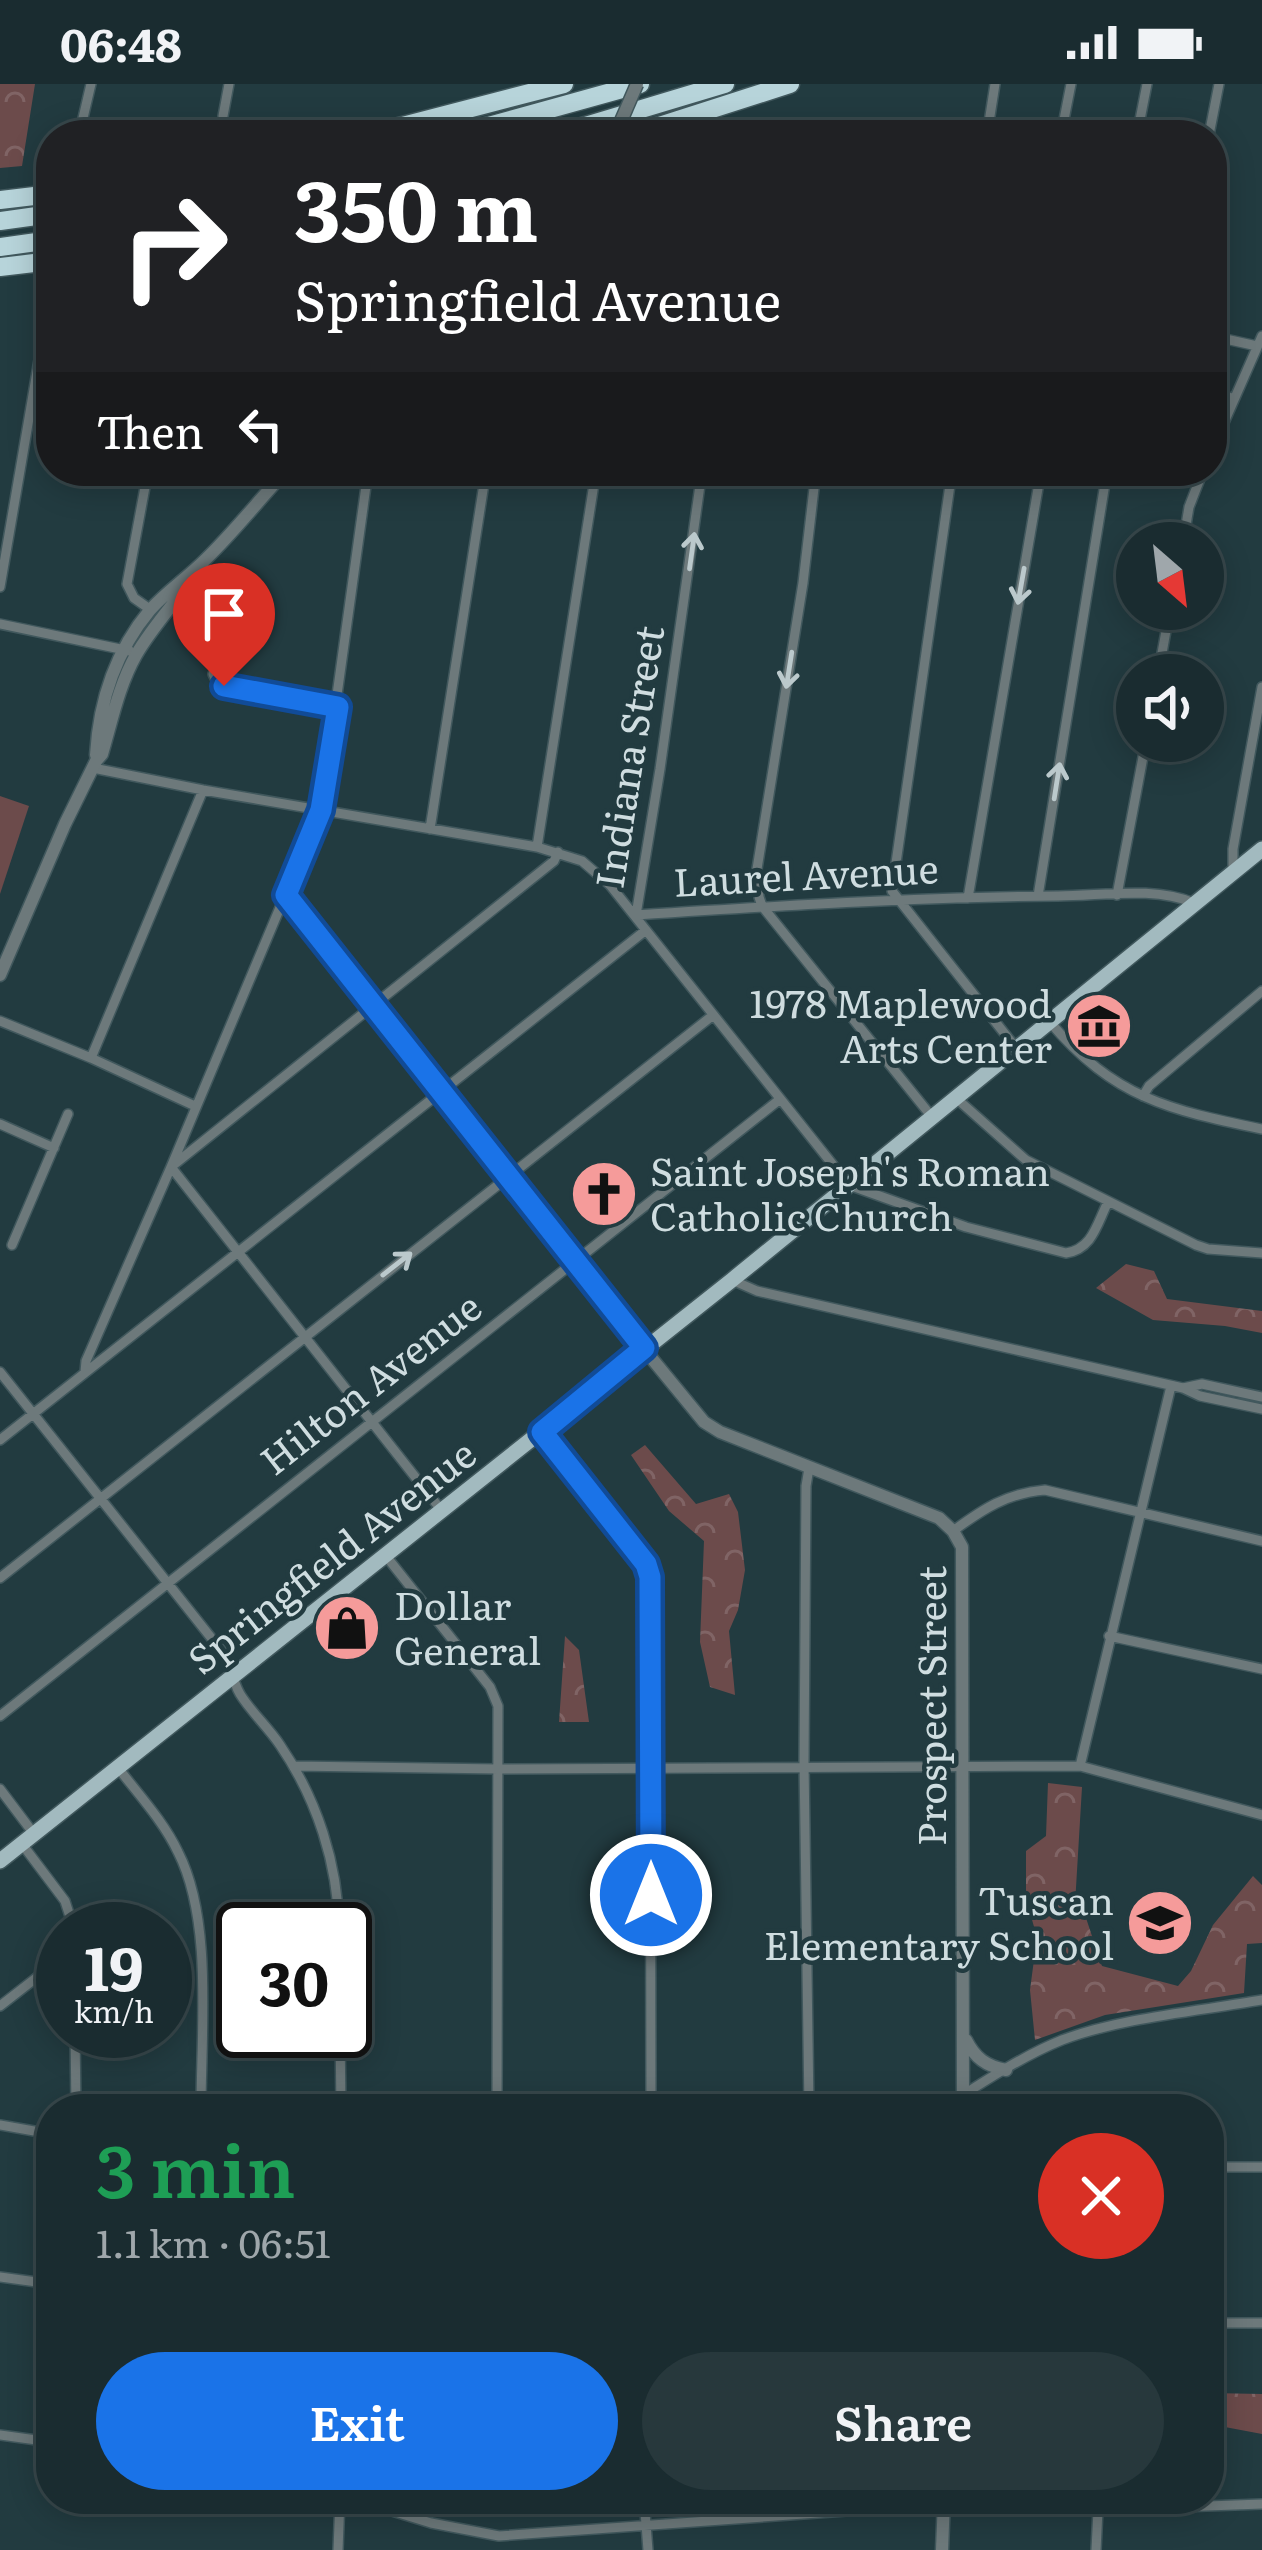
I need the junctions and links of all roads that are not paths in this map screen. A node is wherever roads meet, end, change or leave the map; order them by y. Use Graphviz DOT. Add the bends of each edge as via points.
graph roads {
  1 [pos="91,84"];
  2 [pos="229,84"];
  3 [pos="564,84"];
  4 [pos="638,84"];
  5 [pos="725,84"];
  6 [pos="790,84"];
  7 [pos="995,84"];
  8 [pos="1071,84"];
  9 [pos="1147,84"];
  10 [pos="1219,84"];
  11 [pos="223,116"];
  12 [pos="83,120"];
  13 [pos="426,120"];
  14 [pos="509,120"];
  15 [pos="605,120"];
  16 [pos="622,120"];
  17 [pos="678,120"];
  18 [pos="989,120"];
  19 [pos="1064,120"];
  20 [pos="1140,120"];
  21 [pos="1212,120"];
  22 [pos="36,196"];
  23 [pos="0,200"];
  24 [pos="36,216"];
  25 [pos="0,221"];
  26 [pos="36,242"];
  27 [pos="0,247"];
  28 [pos="36,263"];
  29 [pos="0,267"];
  30 [pos="1227,338"];
  31 [pos="1259,342"];
  32 [pos="36,377"];
  33 [pos="1227,397"];
  34 [pos="1233,398"];
  35 [pos="1227,413"];
  36 [pos="145,486"];
  37 [pos="272,486"];
  38 [pos="367,486"];
  39 [pos="484,486"];
  40 [pos="594,486"];
  41 [pos="700,486"];
  42 [pos="814,486"];
  43 [pos="950,486"];
  44 [pos="1038,486"];
  45 [pos="1105,486"];
  46 [pos="1197,486"];
  47 [pos="1186,522"];
  48 [pos="203,563"];
  49 [pos="0,587"];
  50 [pos="151,610"];
  51 [pos="0,624"];
  52 [pos="130,651"];
  53 [pos="213,674"];
  54 [pos="1262,687"];
  55 [pos="338,707"];
  56 [pos="1142,762"];
  57 [pos="94,764"];
  58 [pos="203,790"];
  59 [pos="321,810"];
  60 [pos="430,829"];
  61 [pos="537,847"];
  62 [pos="1262,849"];
  63 [pos="558,852"];
  64 [pos="1233,872"];
  65 [pos="286,895"];
  66 [pos="1117,895"];
  67 [pos="1038,896"];
  68 [pos="968,898"];
  69 [pos="898,900"];
  70 [pos="1194,903"];
  71 [pos="762,906"];
  72 [pos="636,915"];
  73 [pos="646,930"];
  74 [pos="0,975"];
  75 [pos="1262,991"];
  76 [pos="374,1005"];
  77 [pos="712,1016"];
  78 [pos="0,1021"];
  79 [pos="1049,1021"];
  80 [pos="1016,1048"];
  81 [pos="92,1058"];
  82 [pos="440,1090"];
  83 [pos="1143,1096"];
  84 [pos="956,1098"];
  85 [pos="779,1100"];
  86 [pos="195,1106"];
  87 [pos="68,1114"];
  88 [pos="932,1117"];
  89 [pos="0,1124"];
  90 [pos="1262,1129"];
  91 [pos="54,1148"];
  92 [pos="171,1167"];
  93 [pos="508,1176"];
  94 [pos="849,1185"];
  95 [pos="1108,1202"];
  96 [pos="12,1245"];
  97 [pos="237,1252"];
  98 [pos="1262,1253"];
  99 [pos="575,1261"];
  100 [pos="732,1280"];
  101 [pos="305,1336"];
  102 [pos="644,1348"];
  103 [pos="0,1372"];
  104 [pos="85,1372"];
  105 [pos="1177,1387"];
  106 [pos="1262,1397"];
  107 [pos="1262,1409"];
  108 [pos="33,1413"];
  109 [pos="372,1421"];
  110 [pos="542,1432"];
  111 [pos="0,1440"];
  112 [pos="809,1468"];
  113 [pos="100,1498"];
  114 [pos="442,1511"];
  115 [pos="1141,1514"];
  116 [pos="953,1531"];
  117 [pos="1262,1541"];
  118 [pos="386,1556"];
  119 [pos="0,1578"];
  120 [pos="167,1582"];
  121 [pos="1109,1636"];
  122 [pos="1262,1670"];
  123 [pos="233,1676"];
  124 [pos="0,1716"];
  125 [pos="294,1766"];
  126 [pos="961,1766"];
  127 [pos="1080,1766"];
  128 [pos="650,1767"];
  129 [pos="804,1767"];
  130 [pos="118,1769"];
  131 [pos="498,1769"];
  132 [pos="0,1790"];
  133 [pos="1262,1815"];
  134 [pos="28,1839"];
  135 [pos="0,1861"];
  136 [pos="65,1902"];
  137 [pos="337,1902"];
  138 [pos="36,1978"];
  139 [pos="1262,2000"];
  140 [pos="0,2006"];
  141 [pos="963,2035"];
  142 [pos="75,2058"];
  143 [pos="340,2058"];
  144 [pos="1006,2070"];
  145 [pos="76,2094"];
  146 [pos="200,2094"];
  147 [pos="341,2094"];
  148 [pos="497,2094"];
  149 [pos="652,2094"];
  150 [pos="809,2094"];
  151 [pos="963,2094"];
  152 [pos="974,2094"];
  153 [pos="0,2126"];
  154 [pos="36,2132"];
  155 [pos="1224,2167"];
  156 [pos="1262,2167"];
  157 [pos="0,2277"];
  158 [pos="36,2282"];
  159 [pos="1224,2323"];
  160 [pos="1262,2323"];
  161 [pos="0,2435"];
  162 [pos="36,2440"];
  163 [pos="1262,2504"];
  164 [pos="1224,2505"];
  165 [pos="339,2514"];
  166 [pos="402,2514"];
  167 [pos="645,2514"];
  168 [pos="795,2514"];
  169 [pos="944,2514"];
  170 [pos="1098,2514"];
  171 [pos="646,2526"];
  172 [pos="338,2550"];
  173 [pos="648,2550"];
  174 [pos="943,2550"];
  175 [pos="1096,2550"];
  1 -- 12 [label="street"];
  2 -- 11 [label="street"];
  3 -- 13 [label="highway"];
  4 -- 14 [label="highway"];
  4 -- 16 [label="street, bridge"];
  5 -- 15 [label="highway"];
  6 -- 17 [label="highway"];
  7 -- 18 [label="street"];
  8 -- 19 [label="street"];
  9 -- 20 [label="street"];
  10 -- 21 [label="street"];
  22 -- 23 [label="highway"];
  24 -- 25 [label="highway"];
  26 -- 27 [label="highway"];
  28 -- 29 [label="highway"];
  30 -- 31 [label="street"];
  31 -- 34 [label="street"];
  32 -- 49 [label="street"];
  33 -- 34 [label="street"];
  34 -- 35 [label="street"];
  36 -- 50 [label="street" via="128,584"];
  37 -- 48 [label="street"];
  38 -- 55 [label="street"];
  39 -- 60 [label="street"];
  40 -- 61 [label="street"];
  72 -- 41 [label="street, Indiana Street, one-way"];
  42 -- 71 [label="street, one-way" via="758,869"];
  43 -- 69 [label="street" via="892,891"];
  44 -- 68 [label="street, one-way"];
  67 -- 45 [label="street, one-way"];
  46 -- 47 [label="street"];
  48 -- 50 [label="street"];
  48 -- 52 [label="street"];
  50 -- 52 [label="street"];
  51 -- 52 [label="street"];
  52 -- 57 [label="street"];
  53 -- 55 [label="street" via="224,686"];
  54 -- 64 [label="street"];
  55 -- 59 [label="street"];
  56 -- 66 [label="street"];
  57 -- 58 [label="street, Laurel Avenue"];
  57 -- 74 [label="street"];
  58 -- 59 [label="street, Laurel Avenue"];
  58 -- 81 [label="street"];
  59 -- 60 [label="street, Laurel Avenue"];
  59 -- 65 [label="street"];
  60 -- 61 [label="street, Laurel Avenue"];
  61 -- 63 [label="street, Laurel Avenue"];
  62 -- 64 [label="main road, Springfield Avenue"];
  63 -- 72 [label="street, Laurel Avenue" via="592,868"];
  63 -- 76 [label="street"];
  64 -- 70 [label="main road, Springfield Avenue"];
  65 -- 76 [label="street, Prospect Street"];
  65 -- 86 [label="street"];
  66 -- 67 [label="street, Laurel Avenue"];
  66 -- 70 [label="street, Laurel Avenue" via="1172,894"];
  67 -- 68 [label="street, Laurel Avenue"];
  68 -- 69 [label="street, Laurel Avenue"];
  69 -- 71 [label="street, Laurel Avenue"];
  69 -- 80 [label="street"];
  70 -- 79 [label="main road, Springfield Avenue"];
  71 -- 72 [label="street, Laurel Avenue"];
  71 -- 88 [label="street"];
  72 -- 73 [label="street, Indiana Street"];
  73 -- 77 [label="street, Indiana Street"];
  73 -- 82 [label="street"];
  75 -- 83 [label="street"];
  76 -- 82 [label="street, Prospect Street"];
  76 -- 92 [label="street"];
  77 -- 85 [label="street, Indiana Street"];
  77 -- 93 [label="street"];
  78 -- 81 [label="street"];
  79 -- 80 [label="main road, Springfield Avenue"];
  79 -- 83 [label="street" via="1094,1066"];
  80 -- 84 [label="main road, Springfield Avenue"];
  81 -- 86 [label="street"];
  82 -- 93 [label="street, Prospect Street"];
  82 -- 97 [label="street"];
  83 -- 90 [label="street" via="1185,1114"];
  84 -- 88 [label="main road, Springfield Avenue"];
  84 -- 95 [label="street" via="1026,1160"];
  85 -- 94 [label="street, Indiana Street"];
  85 -- 99 [label="street, Hilton Avenue"];
  86 -- 92 [label="street"];
  87 -- 91 [label="street"];
  88 -- 94 [label="main road, Springfield Avenue"];
  89 -- 91 [label="street"];
  91 -- 96 [label="street"];
  92 -- 97 [label="street"];
  92 -- 104 [label="street"];
  93 -- 99 [label="street, Prospect Street"];
  101 -- 93 [label="street, one-way"];
  94 -- 95 [label="street" via="966,1228 1066,1253 1088,1243"];
  94 -- 100 [label="main road, Springfield Avenue"];
  95 -- 98 [label="street" via="1208,1249"];
  97 -- 101 [label="street"];
  97 -- 104 [label="street"];
  99 -- 102 [label="street, Prospect Street"];
  99 -- 109 [label="street, Hilton Avenue"];
  100 -- 102 [label="main road, Springfield Avenue"];
  100 -- 105 [label="street"];
  101 -- 109 [label="street"];
  101 -- 113 [label="street"];
  102 -- 110 [label="main road, Springfield Avenue"];
  102 -- 112 [label="street, Prospect Street" via="704,1422"];
  103 -- 108 [label="street"];
  104 -- 108 [label="street"];
  105 -- 106 [label="street"];
  105 -- 107 [label="street"];
  105 -- 115 [label="street"];
  108 -- 111 [label="street"];
  108 -- 113 [label="street"];
  109 -- 114 [label="street"];
  109 -- 120 [label="street, Hilton Avenue"];
  110 -- 114 [label="main road, Springfield Avenue"];
  110 -- 128 [label="street" via="646,1564"];
  112 -- 116 [label="street, Prospect Street" via="939,1518"];
  112 -- 129 [label="street"];
  113 -- 119 [label="street"];
  113 -- 120 [label="street"];
  114 -- 118 [label="main road, Springfield Avenue"];
  115 -- 116 [label="street" via="1045,1490 1022,1492"];
  115 -- 117 [label="street"];
  115 -- 121 [label="street"];
  116 -- 126 [label="street, Prospect Street" via="964,1559"];
  118 -- 123 [label="main road, Springfield Avenue"];
  118 -- 131 [label="street" via="490,1687 498,1706"];
  120 -- 123 [label="street"];
  120 -- 124 [label="street, Hilton Avenue"];
  121 -- 122 [label="street"];
  121 -- 127 [label="street"];
  123 -- 125 [label="street"];
  123 -- 130 [label="main road, Springfield Avenue"];
  125 -- 131 [label="street"];
  125 -- 137 [label="street" via="326,1840"];
  126 -- 127 [label="street"];
  126 -- 129 [label="street"];
  126 -- 141 [label="street, Prospect Street"];
  127 -- 133 [label="street"];
  128 -- 129 [label="street"];
  128 -- 131 [label="street"];
  128 -- 149 [label="street"];
  129 -- 150 [label="street"];
  130 -- 134 [label="main road, Springfield Avenue"];
  130 -- 146 [label="street" via="169,1835 194,1892"];
  131 -- 148 [label="street"];
  132 -- 134 [label="street"];
  134 -- 135 [label="main road, Springfield Avenue"];
  134 -- 136 [label="street"];
  138 -- 140 [label="street"];
  139 -- 144 [label="street" via="1095,2030"];
  141 -- 144 [label="street" via="984,2063"];
  141 -- 151 [label="street, Prospect Street"];
  142 -- 145 [label="street"];
  143 -- 147 [label="street"];
  144 -- 152 [label="street"];
  153 -- 154 [label="street"];
  155 -- 156 [label="street"];
  157 -- 158 [label="street"];
  159 -- 160 [label="street"];
  161 -- 162 [label="street"];
  163 -- 164 [label="street"];
  165 -- 172 [label="street"];
  166 -- 171 [label="street" via="499,2536"];
  167 -- 171 [label="street"];
  168 -- 171 [label="street"];
  169 -- 174 [label="street"];
  170 -- 175 [label="street"];
  171 -- 173 [label="street"];
}
